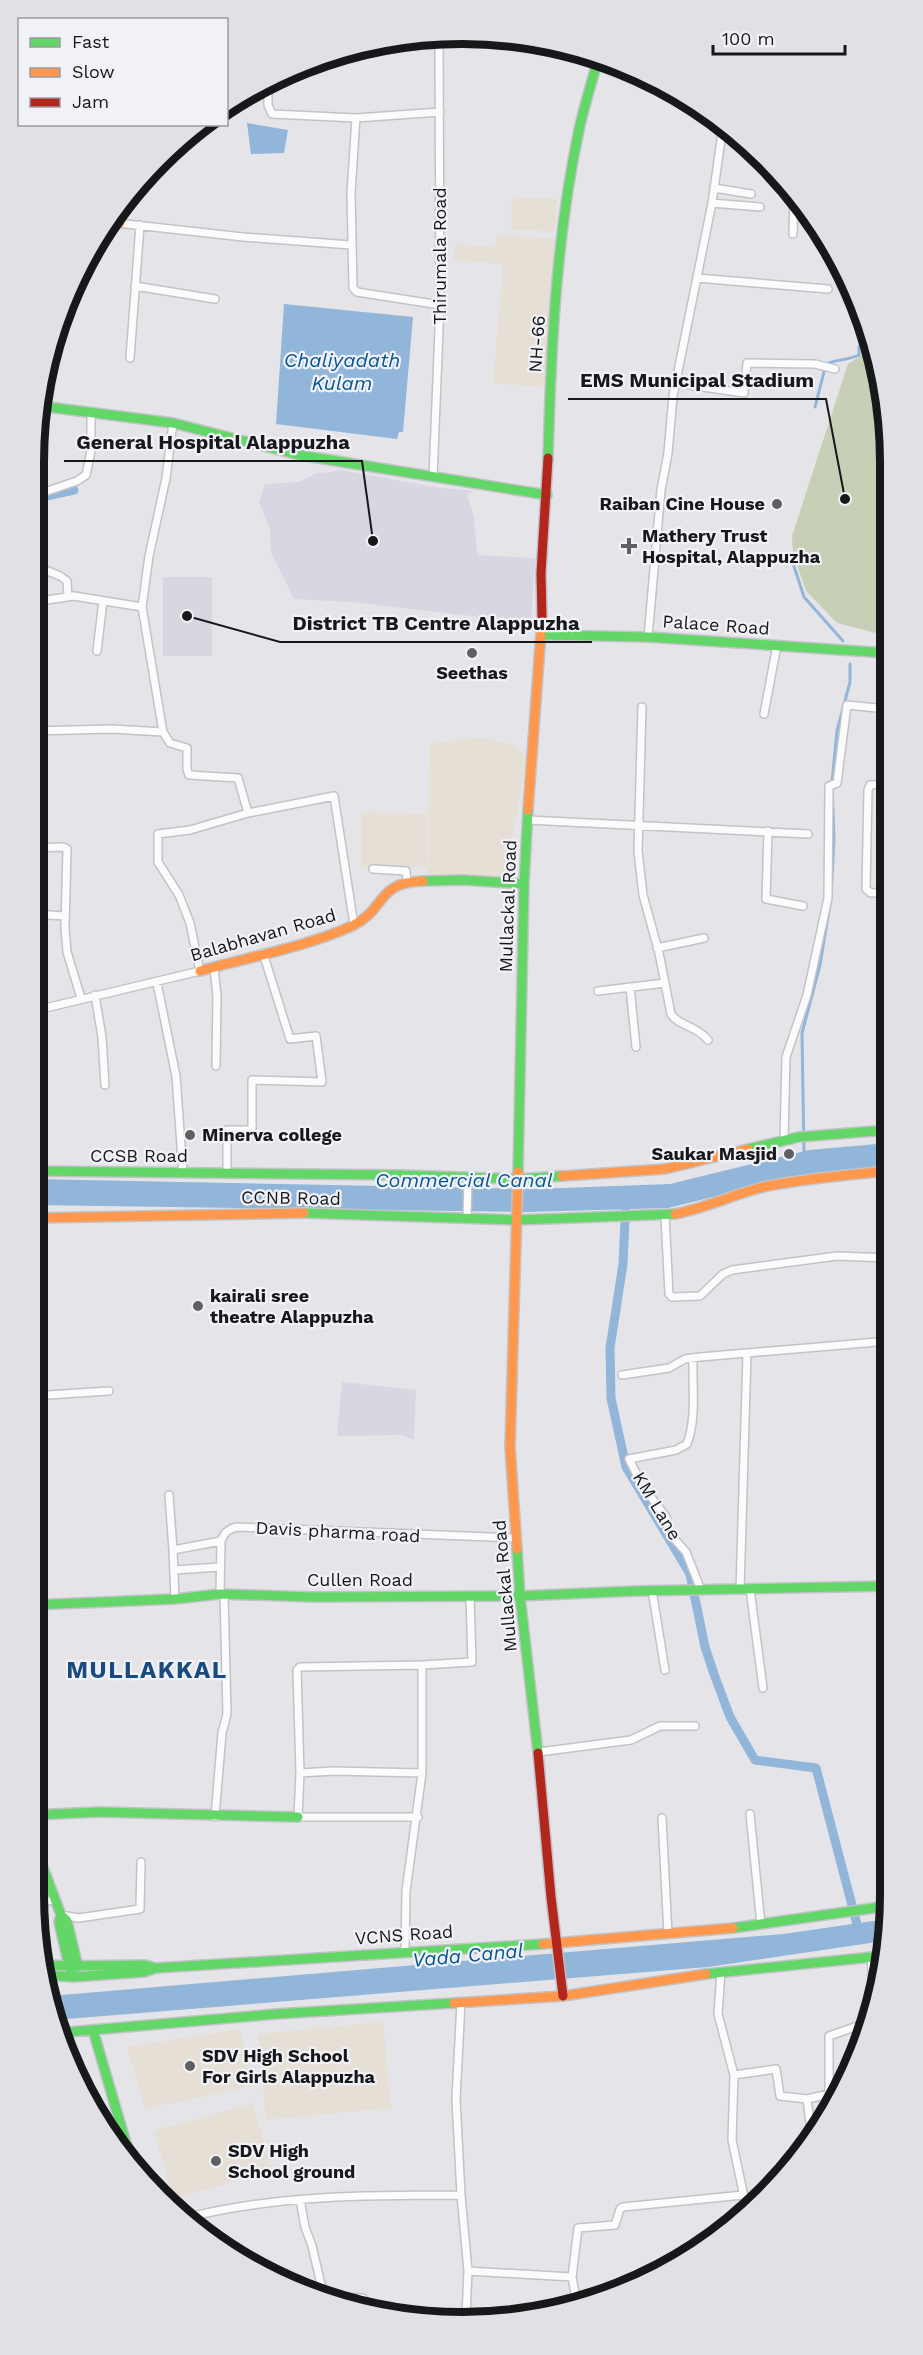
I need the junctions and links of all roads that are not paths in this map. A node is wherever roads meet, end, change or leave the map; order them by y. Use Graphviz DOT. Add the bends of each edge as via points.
graph roads {
  1 [pos="439,44"];
  2 [pos="596,66"];
  3 [pos="268,92"];
  4 [pos="440,112"];
  5 [pos="356,118"];
  6 [pos="722,135"];
  7 [pos="714,188"];
  8 [pos="751,194"];
  9 [pos="712,203"];
  10 [pos="760,207"];
  11 [pos="794,208"];
  12 [pos="120,221"];
  13 [pos="120,224"];
  14 [pos="140,225"];
  15 [pos="793,234"];
  16 [pos="351,245"];
  17 [pos="697,278"];
  18 [pos="135,286"];
  19 [pos="828,289"];
  20 [pos="215,299"];
  21 [pos="440,305"];
  22 [pos="130,358"];
  23 [pos="835,369"];
  24 [pos="676,383"];
  25 [pos="47,407"];
  26 [pos="91,412"];
  27 [pos="173,423"];
  28 [pos="433,477"];
  29 [pos="44,492"];
  30 [pos="547,495"];
  31 [pos="44,569"];
  32 [pos="68,597"];
  33 [pos="44,600"];
  34 [pos="103,601"];
  35 [pos="142,607"];
  36 [pos="542,634"];
  37 [pos="648,637"];
  38 [pos="777,645"];
  39 [pos="97,651"];
  40 [pos="880,653"];
  41 [pos="642,707"];
  42 [pos="880,708"];
  43 [pos="764,714"];
  44 [pos="44,731"];
  45 [pos="163,732"];
  46 [pos="880,784"];
  47 [pos="248,813"];
  48 [pos="528,820"];
  49 [pos="639,826"];
  50 [pos="768,831"];
  51 [pos="808,834"];
  52 [pos="44,848"];
  53 [pos="373,869"];
  54 [pos="407,881"];
  55 [pos="524,884"];
  56 [pos="880,892"];
  57 [pos="803,906"];
  58 [pos="44,915"];
  59 [pos="65,916"];
  60 [pos="354,925"];
  61 [pos="704,938"];
  62 [pos="657,948"];
  63 [pos="263,953"];
  64 [pos="214,968"];
  65 [pos="200,971"];
  66 [pos="157,983"];
  67 [pos="665,983"];
  68 [pos="630,987"];
  69 [pos="598,991"];
  70 [pos="95,995"];
  71 [pos="81,998"];
  72 [pos="44,1008"];
  73 [pos="708,1040"];
  74 [pos="636,1047"];
  75 [pos="216,1066"];
  76 [pos="105,1084"];
  77 [pos="880,1131"];
  78 [pos="784,1140"];
  79 [pos="44,1171"];
  80 [pos="880,1172"];
  81 [pos="183,1173"];
  82 [pos="227,1173"];
  83 [pos="518,1181"];
  84 [pos="468,1182"];
  85 [pos="467,1216"];
  86 [pos="665,1216"];
  87 [pos="44,1218"];
  88 [pos="518,1218"];
  89 [pos="880,1258"];
  90 [pos="880,1342"];
  91 [pos="747,1354"];
  92 [pos="693,1358"];
  93 [pos="622,1375"];
  94 [pos="109,1391"];
  95 [pos="44,1395"];
  96 [pos="169,1495"];
  97 [pos="515,1539"];
  98 [pos="221,1541"];
  99 [pos="173,1550"];
  100 [pos="220,1567"];
  101 [pos="174,1570"];
  102 [pos="880,1586"];
  103 [pos="652,1590"];
  104 [pos="701,1590"];
  105 [pos="745,1590"];
  106 [pos="222,1594"];
  107 [pos="520,1596"];
  108 [pos="470,1597"];
  109 [pos="175,1599"];
  110 [pos="44,1605"];
  111 [pos="422,1665"];
  112 [pos="665,1670"];
  113 [pos="763,1688"];
  114 [pos="695,1726"];
  115 [pos="539,1752"];
  116 [pos="300,1773"];
  117 [pos="422,1773"];
  118 [pos="44,1814"];
  119 [pos="750,1814"];
  120 [pos="215,1817"];
  121 [pos="298,1817"];
  122 [pos="418,1817"];
  123 [pos="662,1818"];
  124 [pos="141,1862"];
  125 [pos="44,1870"];
  126 [pos="55,1900"];
  127 [pos="44,1902"];
  128 [pos="880,1907"];
  129 [pos="61,1914"];
  130 [pos="761,1924"];
  131 [pos="668,1934"];
  132 [pos="558,1945"];
  133 [pos="405,1951"];
  134 [pos="871,1957"];
  135 [pos="874,1957"];
  136 [pos="50,1965"];
  137 [pos="73,1966"];
  138 [pos="156,1968"];
  139 [pos="872,1971"];
  140 [pos="721,1972"];
  141 [pos="52,1976"];
  142 [pos="77,1977"];
  143 [pos="563,1993"];
  144 [pos="461,2002"];
  145 [pos="858,2026"];
  146 [pos="93,2030"];
  147 [pos="68,2032"];
  148 [pos="734,2075"];
  149 [pos="829,2091"];
  150 [pos="827,2094"];
  151 [pos="807,2098"];
  152 [pos="810,2124"];
  153 [pos="125,2142"];
  154 [pos="461,2195"];
  155 [pos="743,2195"];
  156 [pos="300,2200"];
  157 [pos="745,2201"];
  158 [pos="195,2215"];
  159 [pos="468,2271"];
  160 [pos="572,2277"];
  161 [pos="322,2287"];
  162 [pos="575,2295"];
  163 [pos="357,2298"];
  164 [pos="363,2298"];
  165 [pos="466,2312"];
  1 -- 4 [label="street, Thirumala Road"];
  2 -- 30 [label="main road, NH-66" via="579,129 563,224"];
  3 -- 5 [label="street" via="272,114"];
  4 -- 5 [label="street"];
  4 -- 21 [label="street, Thirumala Road"];
  5 -- 16 [label="street"];
  6 -- 7 [label="street"];
  7 -- 8 [label="street"];
  7 -- 9 [label="street"];
  9 -- 10 [label="street"];
  9 -- 17 [label="street"];
  11 -- 15 [label="street"];
  12 -- 13 [label="main road"];
  13 -- 14 [label="street"];
  14 -- 16 [label="street"];
  14 -- 18 [label="street"];
  16 -- 21 [label="street" via="352,282 357,292"];
  17 -- 19 [label="street"];
  17 -- 24 [label="street"];
  18 -- 20 [label="street"];
  18 -- 22 [label="street"];
  21 -- 28 [label="street, Thirumala Road"];
  23 -- 24 [label="street" via="815,364 747,363 744,393"];
  24 -- 37 [label="street" via="661,490"];
  25 -- 26 [label="main road"];
  26 -- 27 [label="main road"];
  26 -- 29 [label="street" via="91,451 86,475"];
  27 -- 28 [label="main road" via="299,455"];
  27 -- 35 [label="street"];
  28 -- 30 [label="main road"];
  30 -- 36 [label="main road, NH-66" via="541,573"];
  31 -- 32 [label="street" via="67,581"];
  32 -- 33 [label="street"];
  32 -- 34 [label="street"];
  34 -- 35 [label="street"];
  34 -- 39 [label="street"];
  35 -- 45 [label="street"];
  36 -- 37 [label="main road, Palace Road"];
  36 -- 48 [label="main road, Mullackal Road"];
  37 -- 38 [label="main road, Palace Road"];
  38 -- 40 [label="main road, Palace Road"];
  38 -- 43 [label="street"];
  41 -- 49 [label="street"];
  42 -- 78 [label="street" via="847,705 837,783 829,786 828,898 807,995 786,1057"];
  44 -- 45 [label="street"];
  45 -- 47 [label="street" via="170,743 187,748 189,775 238,778"];
  46 -- 56 [label="street" via="870,785 868,790 866,889"];
  47 -- 60 [label="street" via="334,796"];
  47 -- 65 [label="street" via="190,830 158,834 158,862 179,895 190,923"];
  48 -- 49 [label="street"];
  48 -- 55 [label="main road, Mullackal Road"];
  49 -- 50 [label="street"];
  49 -- 62 [label="street" via="643,895"];
  50 -- 51 [label="street"];
  50 -- 57 [label="street" via="766,899"];
  52 -- 59 [label="street" via="67,849"];
  53 -- 54 [label="street" via="406,871"];
  54 -- 55 [label="main road"];
  54 -- 60 [label="main road, Balabhavan Road" via="386,893 368,916"];
  55 -- 83 [label="main road, Mullackal Road"];
  58 -- 59 [label="street"];
  59 -- 71 [label="street" via="67,951"];
  60 -- 63 [label="main road, Balabhavan Road"];
  61 -- 62 [label="street"];
  62 -- 67 [label="street"];
  63 -- 64 [label="main road, Balabhavan Road"];
  63 -- 82 [label="street" via="290,1039 316,1036 322,1082 252,1080 252,1130 227,1130"];
  64 -- 65 [label="main road, Balabhavan Road"];
  64 -- 75 [label="street"];
  65 -- 66 [label="street, Balabhavan Road"];
  66 -- 70 [label="street, Balabhavan Road"];
  66 -- 81 [label="street" via="176,1076"];
  67 -- 68 [label="street"];
  67 -- 73 [label="street" via="673,1018 702,1032"];
  68 -- 69 [label="street"];
  68 -- 74 [label="street"];
  70 -- 71 [label="street, Balabhavan Road"];
  70 -- 76 [label="street"];
  71 -- 72 [label="street, Balabhavan Road"];
  77 -- 78 [label="main road, CCSB Road"];
  78 -- 83 [label="main road, CCSB Road" via="665,1169"];
  79 -- 81 [label="main road, CCSB Road"];
  80 -- 86 [label="main road" via="774,1185 701,1209"];
  81 -- 82 [label="main road, CCSB Road"];
  82 -- 84 [label="main road, CCSB Road"];
  83 -- 84 [label="main road, CCSB Road"];
  83 -- 88 [label="main road, Mullackal Road"];
  84 -- 85 [label="street"];
  85 -- 87 [label="main road, CCNB Road" via="305,1213"];
  85 -- 88 [label="main road, CCNB Road"];
  86 -- 88 [label="main road, CCNB Road"];
  86 -- 89 [label="street" via="672,1297 700,1296 732,1270 837,1257"];
  88 -- 97 [label="main road, Mullackal Road" via="510,1447"];
  90 -- 91 [label="street"];
  91 -- 92 [label="street"];
  91 -- 105 [label="street"];
  92 -- 93 [label="street" via="669,1368"];
  92 -- 104 [label="street, KM Lane" via="693,1418 687,1444 676,1450 629,1458 642,1485 666,1517 670,1534 686,1552"];
  94 -- 95 [label="street"];
  96 -- 99 [label="street"];
  97 -- 98 [label="street, Davis pharma road" via="237,1527 223,1535"];
  97 -- 107 [label="main road, Mullackal Road"];
  98 -- 99 [label="street, Davis pharma road"];
  98 -- 100 [label="street"];
  99 -- 101 [label="street"];
  100 -- 101 [label="street"];
  100 -- 106 [label="street"];
  101 -- 109 [label="street"];
  102 -- 105 [label="main road"];
  103 -- 104 [label="main road, Cullen Road"];
  103 -- 107 [label="main road, Cullen Road"];
  103 -- 112 [label="street"];
  104 -- 105 [label="main road"];
  105 -- 113 [label="street"];
  106 -- 108 [label="main road, Cullen Road"];
  106 -- 109 [label="main road, Cullen Road"];
  106 -- 120 [label="street" via="227,1714"];
  107 -- 108 [label="main road, Cullen Road"];
  107 -- 115 [label="main road, Mullackal Road"];
  108 -- 111 [label="street" via="472,1662"];
  109 -- 110 [label="main road, Cullen Road"];
  111 -- 116 [label="street" via="298,1668"];
  111 -- 117 [label="street"];
  114 -- 115 [label="street" via="660,1726 631,1740"];
  115 -- 132 [label="main road, Mullackal Road"];
  116 -- 117 [label="street"];
  116 -- 121 [label="street"];
  117 -- 122 [label="street"];
  118 -- 120 [label="main road" via="72,1811"];
  119 -- 130 [label="street"];
  120 -- 121 [label="main road"];
  121 -- 122 [label="street"];
  122 -- 133 [label="street" via="406,1891"];
  123 -- 131 [label="street"];
  124 -- 129 [label="street" via="140,1909 79,1918"];
  125 -- 126 [label="main road"];
  126 -- 127 [label="street"];
  126 -- 129 [label="main road"];
  128 -- 130 [label="main road, VCNS Road"];
  129 -- 137 [label="main road" via="59,1922"];
  130 -- 131 [label="main road, VCNS Road"];
  131 -- 132 [label="main road, VCNS Road"];
  132 -- 133 [label="main road, VCNS Road"];
  132 -- 143 [label="main road, Mullackal Road"];
  133 -- 138 [label="main road, VCNS Road"];
  134 -- 135 [label="main road"];
  134 -- 139 [label="street"];
  134 -- 140 [label="main road"];
  136 -- 137 [label="main road, VCNS Road"];
  137 -- 138 [label="main road, VCNS Road"];
  137 -- 142 [label="main road"];
  138 -- 142 [label="main road, VCNS Road"];
  140 -- 143 [label="main road"];
  140 -- 148 [label="street" via="718,2014"];
  141 -- 142 [label="main road, VCNS Road"];
  143 -- 144 [label="main road"];
  144 -- 146 [label="main road"];
  144 -- 154 [label="street" via="456,2099"];
  145 -- 149 [label="street" via="829,2036"];
  146 -- 147 [label="main road"];
  146 -- 153 [label="main road"];
  148 -- 151 [label="street" via="776,2069 780,2096"];
  148 -- 155 [label="street" via="732,2140"];
  150 -- 151 [label="street"];
  151 -- 152 [label="street"];
  154 -- 156 [label="street"];
  154 -- 159 [label="street"];
  155 -- 157 [label="street"];
  155 -- 160 [label="street" via="622,2207 615,2225 580,2226 576,2230"];
  156 -- 158 [label="street"];
  156 -- 161 [label="street"];
  159 -- 160 [label="street"];
  159 -- 165 [label="street"];
  160 -- 162 [label="street"];
  163 -- 164 [label="street"];
}
